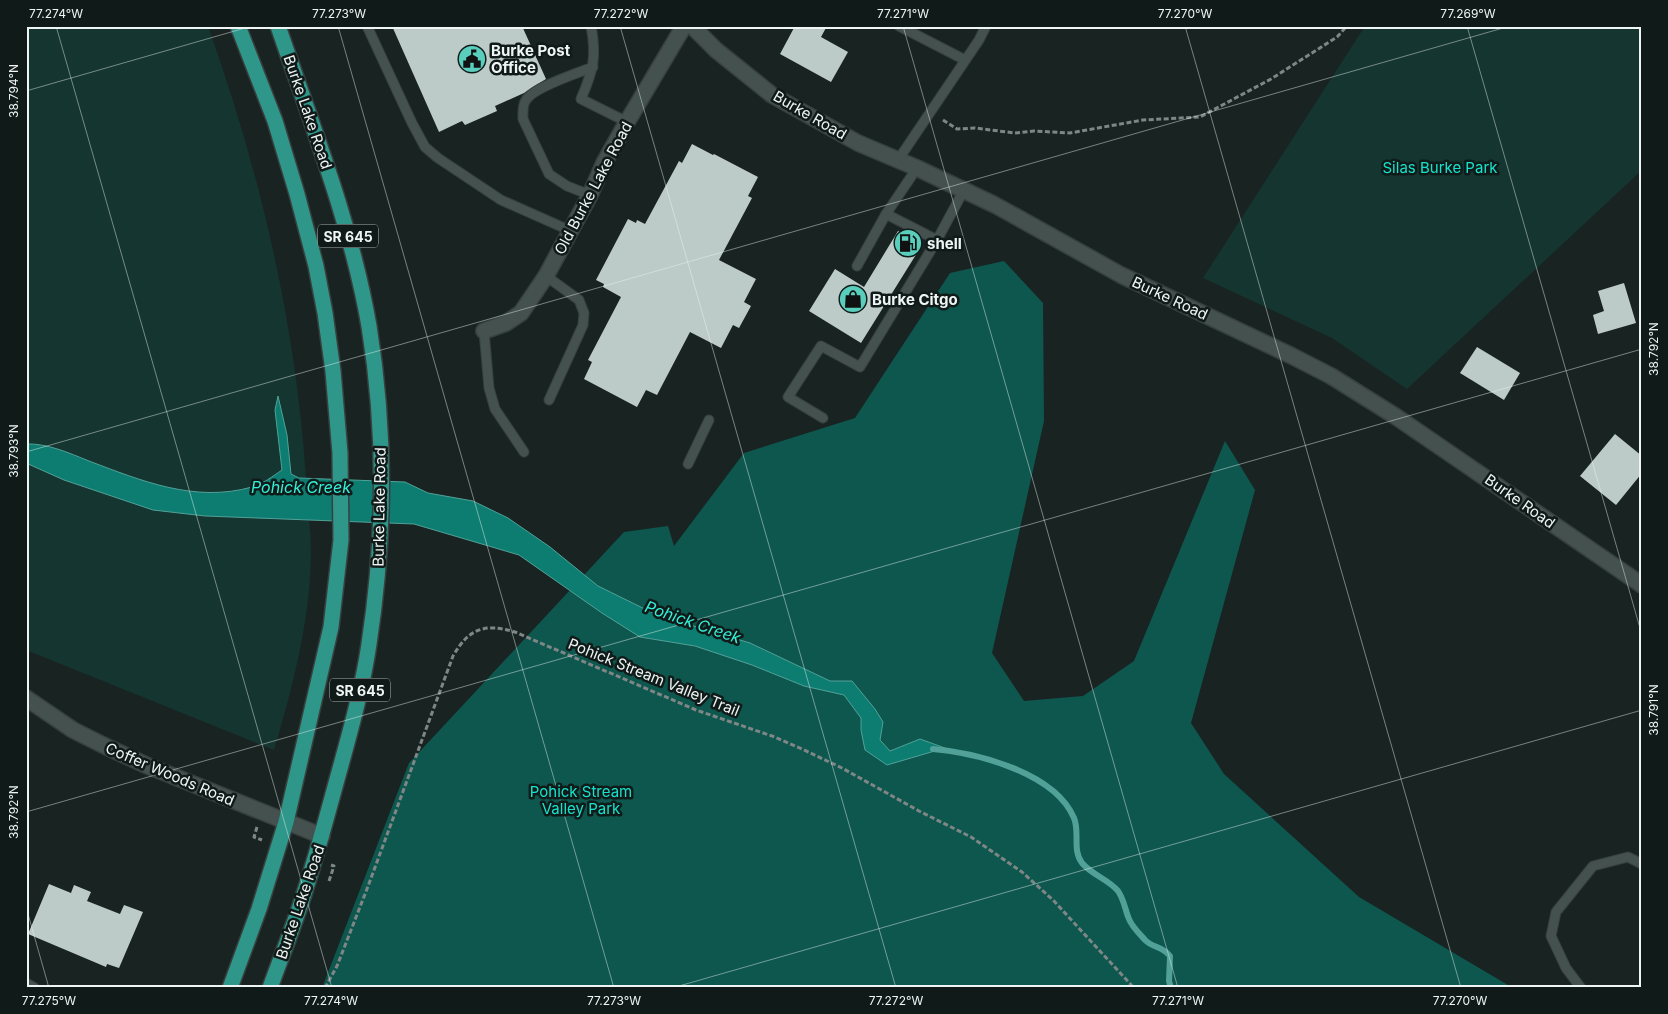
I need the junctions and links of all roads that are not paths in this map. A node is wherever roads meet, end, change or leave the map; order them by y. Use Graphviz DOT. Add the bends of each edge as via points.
graph roads {
  1 [pos="238,26"];
  2 [pos="278,26"];
  3 [pos="367,26"];
  4 [pos="591,26"];
  5 [pos="684,26"];
  6 [pos="692,26"];
  7 [pos="899,26"];
  8 [pos="986,26"];
  9 [pos="966,60"];
  10 [pos="593,67"];
  11 [pos="626,122"];
  12 [pos="898,160"];
  13 [pos="918,168"];
  14 [pos="964,190"];
  15 [pos="590,195"];
  16 [pos="886,214"];
  17 [pos="571,231"];
  18 [pos="937,240"];
  19 [pos="857,266"];
  20 [pos="546,276"];
  21 [pos="484,332"];
  22 [pos="548,400"];
  23 [pos="823,418"];
  24 [pos="709,420"];
  25 [pos="524,452"];
  26 [pos="688,464"];
  27 [pos="1642,585"];
  28 [pos="26,698"];
  29 [pos="286,822"];
  30 [pos="322,836"];
  31 [pos="1642,864"];
  32 [pos="26,984"];
  33 [pos="35,988"];
  34 [pos="230,988"];
  35 [pos="270,988"];
  36 [pos="1581,988"];
  1 -- 29 [label="main road, SR 645" via="275,121 316,266 334,371 340,452 341,540 331,627"];
  2 -- 30 [label="main road, Burke Lake Road / SR 645" via="340,206 358,278 369,325 381,454 381,542 369,644 359,699"];
  3 -- 17 [label="lane" via="425,147 501,200"];
  4 -- 10 [label="lane"];
  5 -- 11 [label="street, Old Burke Lake Road"];
  6 -- 12 [label="street, Burke Road" via="772,95 858,143"];
  7 -- 9 [label="lane"];
  8 -- 9 [label="lane"];
  9 -- 12 [label="lane"];
  10 -- 11 [label="lane" via="581,100"];
  10 -- 15 [label="lane" via="541,88 526,100 523,111 549,174"];
  11 -- 15 [label="street, Old Burke Lake Road"];
  12 -- 13 [label="street, Burke Road"];
  13 -- 14 [label="street, Burke Road"];
  13 -- 16 [label="lane"];
  14 -- 18 [label="lane"];
  14 -- 27 [label="street, Burke Road" via="1121,275 1331,376 1404,421"];
  15 -- 17 [label="street, Old Burke Lake Road"];
  16 -- 18 [label="lane"];
  16 -- 19 [label="lane"];
  17 -- 20 [label="street, Old Burke Lake Road"];
  18 -- 23 [label="lane" via="860,367 820,346 788,397"];
  20 -- 21 [label="street, Old Burke Lake Road" via="521,313 506,324"];
  20 -- 22 [label="lane" via="579,300 584,313 583,325"];
  21 -- 25 [label="lane" via="489,388 495,409"];
  24 -- 26 [label="lane"];
  28 -- 29 [label="street, Coffer Woods Road" via="74,730 109,748"];
  29 -- 30 [label="street, Coffer Woods Road"];
  29 -- 34 [label="main road, SR 645"];
  30 -- 35 [label="main road, Burke Lake Road / SR 645"];
  31 -- 36 [label="lane" via="1628,857 1593,866 1556,912 1551,936 1566,968"];
  32 -- 33 [label="lane"];
}
